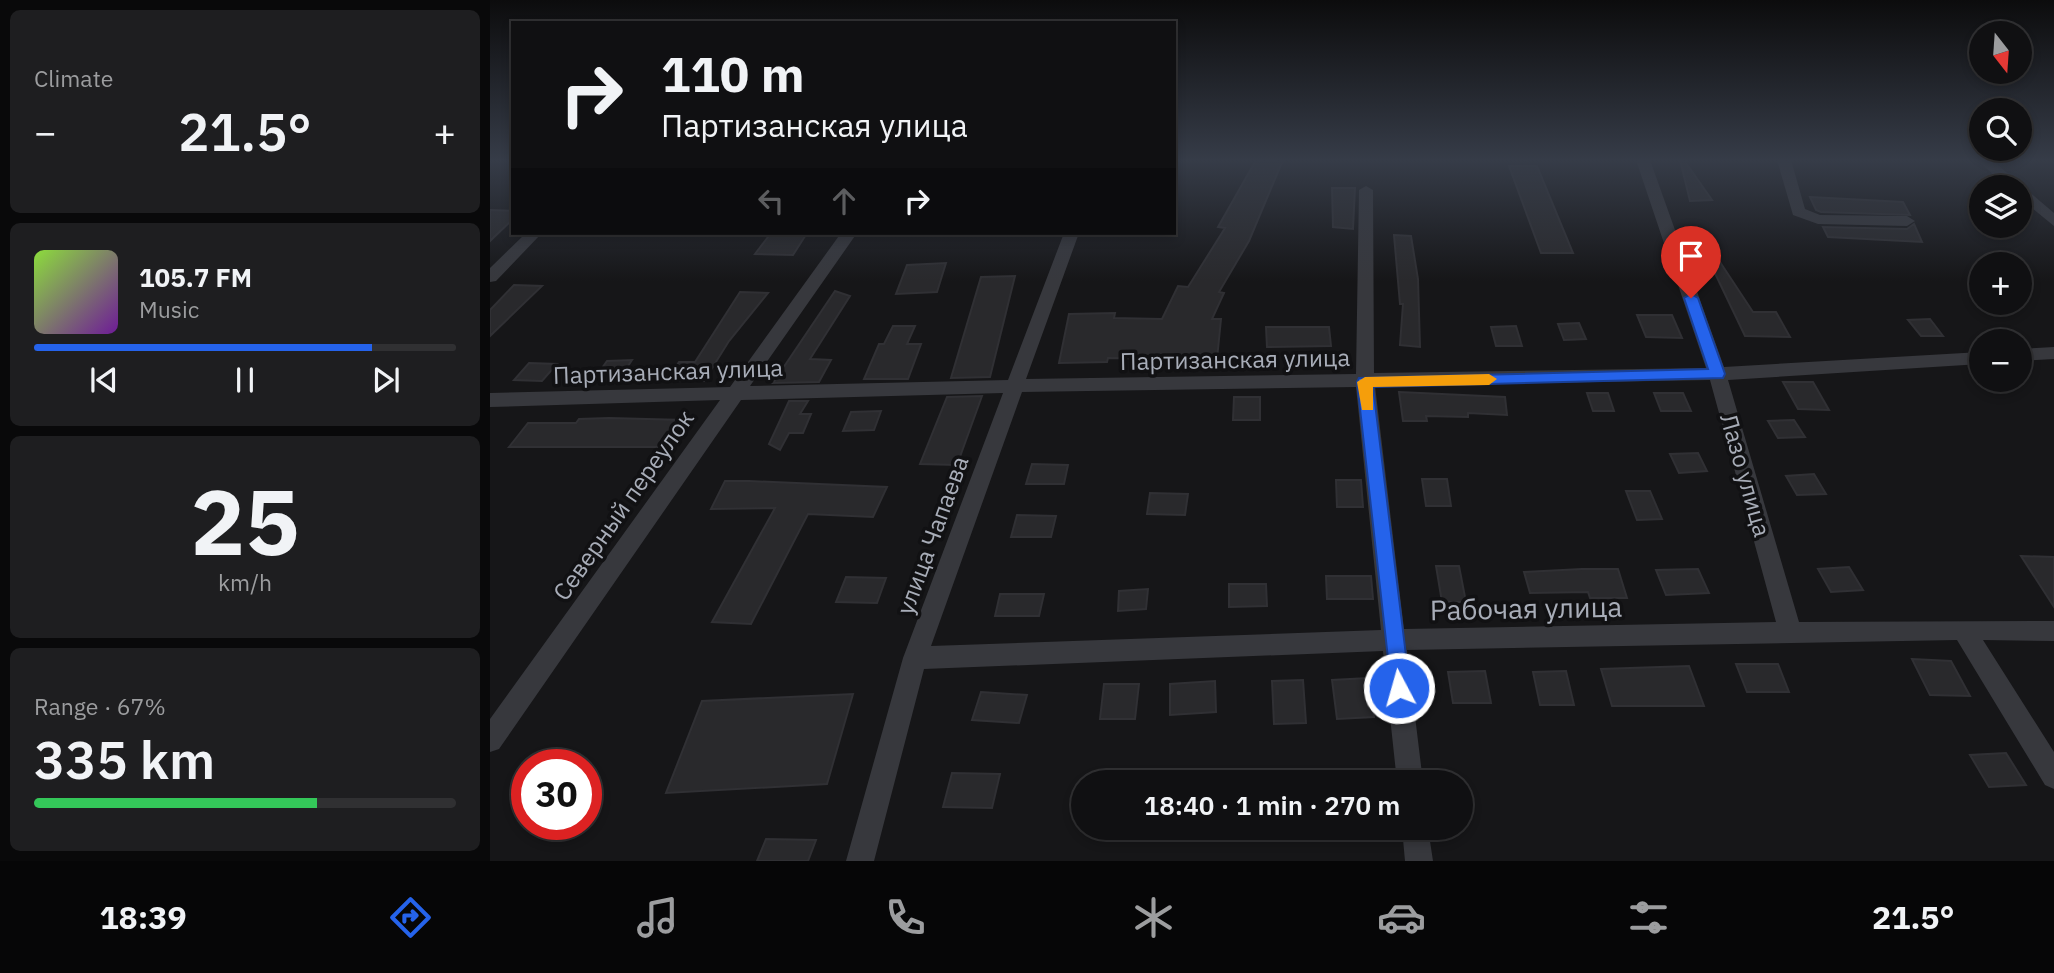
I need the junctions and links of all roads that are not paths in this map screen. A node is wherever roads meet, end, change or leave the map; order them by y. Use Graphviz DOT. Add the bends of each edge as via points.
graph roads {
  1 [pos="1366,200"];
  2 [pos="1657,200"];
  3 [pos="1795,200"];
  4 [pos="2032,202"];
  5 [pos="1907,221"];
  6 [pos="2054,222"];
  7 [pos="532,235"];
  8 [pos="848,235"];
  9 [pos="1070,235"];
  10 [pos="490,276"];
  11 [pos="2054,353"];
  12 [pos="2032,354"];
  13 [pos="1969,359"];
  14 [pos="1717,374"];
  15 [pos="1365,382"];
  16 [pos="1015,386"];
  17 [pos="734,394"];
  18 [pos="490,400"];
  19 [pos="1962,629"];
  20 [pos="2054,631"];
  21 [pos="1790,632"];
  22 [pos="1394,640"];
  23 [pos="915,658"];
  24 [pos="490,740"];
  25 [pos="1409,770"];
  26 [pos="2054,776"];
  27 [pos="1416,840"];
  28 [pos="860,861"];
  29 [pos="1419,861"];
  1 -- 15 [label="street"];
  2 -- 14 [label="street, Лазо улица"];
  3 -- 5 [label="street" via="1798,212 1818,219"];
  4 -- 6 [label="street"];
  7 -- 10 [label="street"];
  8 -- 17 [label="street, Северный переулок"];
  9 -- 16 [label="street, улица Чапаева"];
  11 -- 12 [label="street"];
  13 -- 14 [label="street, Партизанская улица"];
  14 -- 15 [label="street, Партизанская улица"];
  14 -- 21 [label="street, Лазо улица"];
  15 -- 16 [label="street, Партизанская улица"];
  15 -- 22 [label="street"];
  16 -- 17 [label="street, Партизанская улица"];
  16 -- 23 [label="street, улица Чапаева"];
  17 -- 18 [label="street, Партизанская улица"];
  17 -- 24 [label="street, Северный переулок"];
  19 -- 20 [label="street, Рабочая улица"];
  19 -- 21 [label="street, Рабочая улица"];
  19 -- 26 [label="street"];
  21 -- 22 [label="street, Рабочая улица"];
  22 -- 23 [label="street, Рабочая улица"];
  22 -- 25 [label="street"];
  23 -- 28 [label="street, улица Чапаева"];
  27 -- 29 [label="street"];
}
